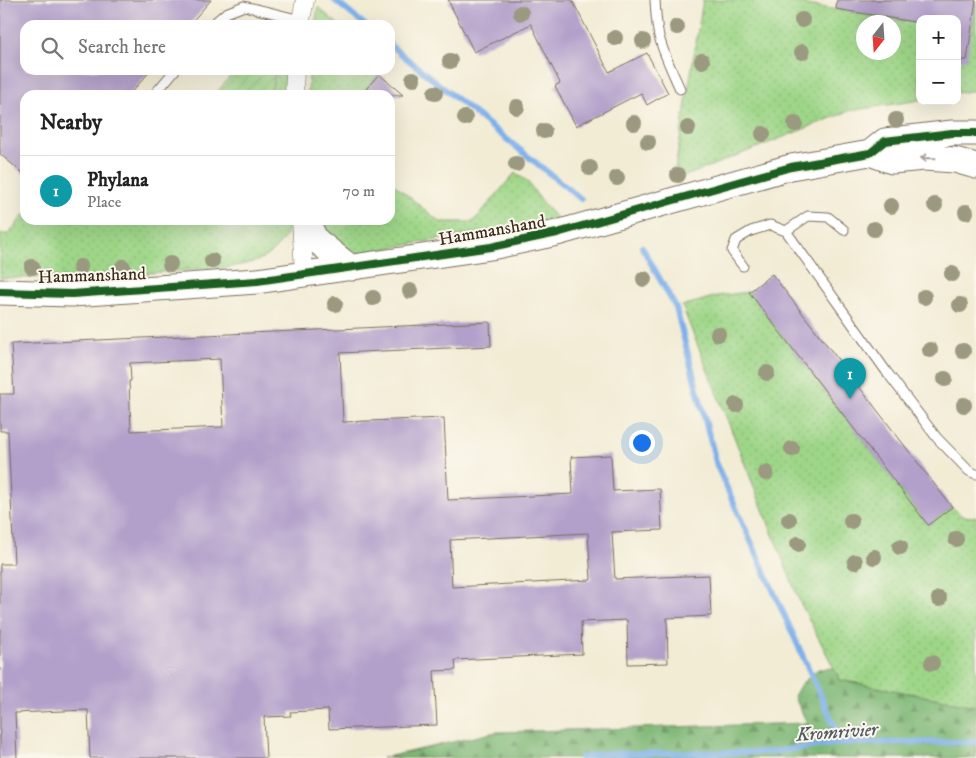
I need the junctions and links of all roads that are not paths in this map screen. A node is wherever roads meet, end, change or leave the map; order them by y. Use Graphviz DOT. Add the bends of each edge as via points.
graph roads {
  1 [pos="304,0"];
  2 [pos="655,0"];
  3 [pos="245,3"];
  4 [pos="218,20"];
  5 [pos="295,20"];
  6 [pos="301,20"];
  7 [pos="171,75"];
  8 [pos="295,75"];
  9 [pos="680,88"];
  10 [pos="158,90"];
  11 [pos="294,90"];
  12 [pos="976,133"];
  13 [pos="870,153"];
  14 [pos="976,166"];
  15 [pos="301,225"];
  16 [pos="308,225"];
  17 [pos="844,230"];
  18 [pos="786,231"];
  19 [pos="743,266"];
  20 [pos="351,268"];
  21 [pos="304,273"];
  22 [pos="0,292"];
  23 [pos="976,474"];
  1 -- 6 [label="street"];
  2 -- 9 [label="lane" via="660,38"];
  3 -- 4 [label="lane"];
  3 -- 5 [label="lane"];
  7 -- 10 [label="lane"];
  8 -- 11 [label="street"];
  12 -- 13 [label="street, Hammanshand" via="885,141"];
  14 -- 13 [label="street, Hammanshand, one-way" via="955,160 924,158 892,161"];
  13 -- 20 [label="street, Hammanshand" via="791,168 557,233 491,247"];
  15 -- 21 [label="street"];
  16 -- 20 [label="street" via="316,240"];
  17 -- 18 [label="lane" via="828,216 808,216"];
  18 -- 19 [label="lane" via="770,225 736,240 732,251"];
  18 -- 23 [label="lane" via="937,438 969,471"];
  20 -- 21 [label="street, Hammanshand"];
  21 -- 22 [label="street, Hammanshand" via="257,281 72,294"];
}
